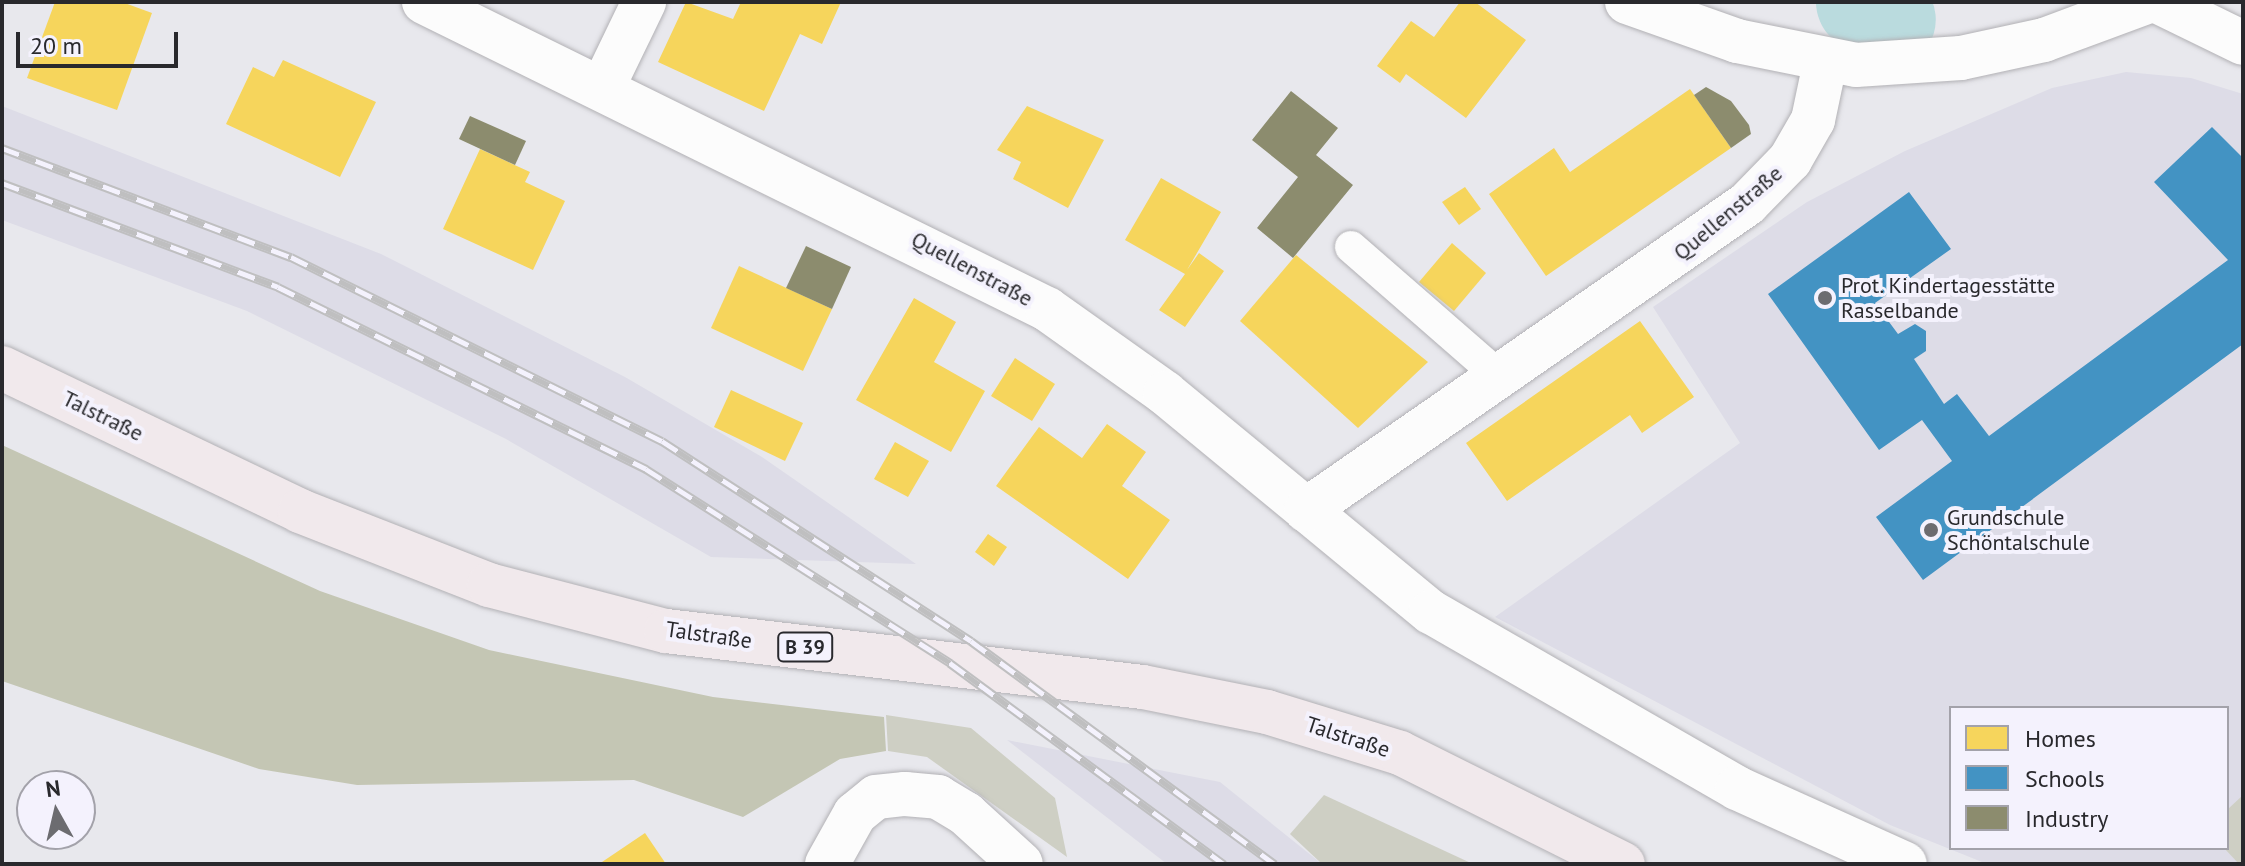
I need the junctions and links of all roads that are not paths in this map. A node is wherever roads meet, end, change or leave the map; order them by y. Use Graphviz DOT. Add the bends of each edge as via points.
graph roads {
  1 [pos="424,2"];
  2 [pos="644,2"];
  3 [pos="1627,2"];
  4 [pos="2146,2"];
  5 [pos="2159,2"];
  6 [pos="2243,43"];
  7 [pos="1825,63"];
  8 [pos="602,89"];
  9 [pos="1351,247"];
  10 [pos="2,368"];
  11 [pos="1499,376"];
  12 [pos="1306,510"];
  13 [pos="827,864"];
  14 [pos="1021,864"];
  15 [pos="1623,864"];
  16 [pos="1905,864"];
  1 -- 8 [label="street, Quellenstraße"];
  2 -- 8 [label="street"];
  3 -- 7 [label="street"];
  4 -- 7 [label="street" via="2044,40 1961,58"];
  5 -- 6 [label="street"];
  7 -- 11 [label="street, Quellenstraße" via="1813,120 1790,160 1747,204"];
  8 -- 12 [label="street, Quellenstraße" via="1047,309 1165,393"];
  9 -- 11 [label="lane"];
  10 -- 15 [label="main road, Talstraße / B 39" via="300,511 489,585 666,631 1143,687 1267,712 1400,753"];
  11 -- 12 [label="street, Quellenstraße"];
  12 -- 16 [label="street, Quellenstraße" via="1431,612 1553,685 1737,788"];
  13 -- 14 [label="street" via="855,814 876,797 905,794 948,803"];
}
